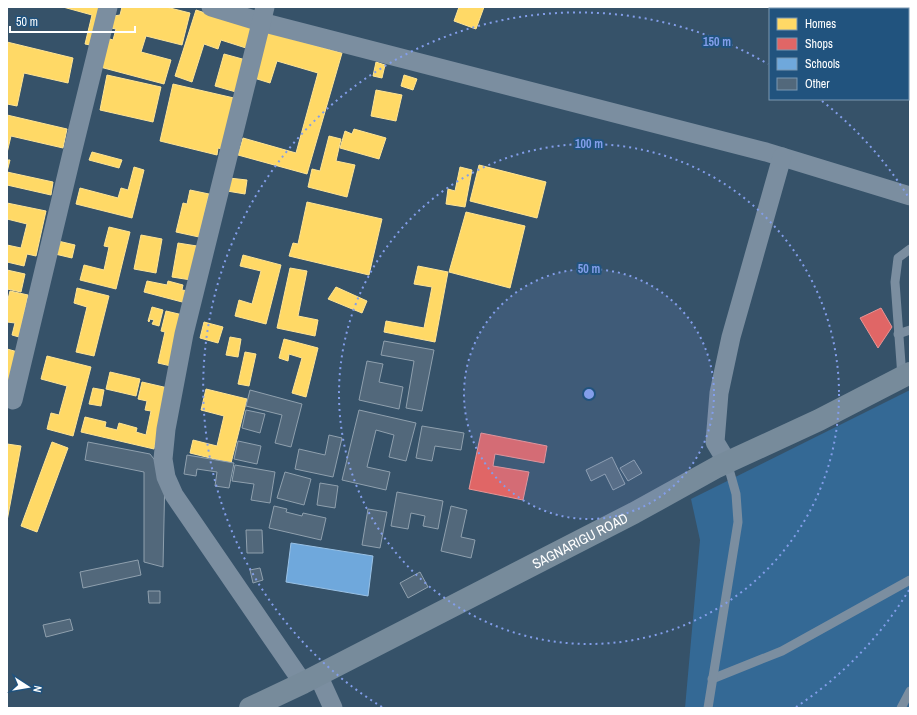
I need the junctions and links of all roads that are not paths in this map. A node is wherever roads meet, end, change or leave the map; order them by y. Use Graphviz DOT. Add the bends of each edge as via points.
graph roads {
  1 [pos="108,7"];
  2 [pos="211,7"];
  3 [pos="263,14"];
  4 [pos="782,157"];
  5 [pos="910,196"];
  6 [pos="910,249"];
  7 [pos="910,330"];
  8 [pos="898,334"];
  9 [pos="906,375"];
  10 [pos="13,400"];
  11 [pos="727,462"];
  12 [pos="910,580"];
  13 [pos="310,679"];
  14 [pos="712,679"];
  15 [pos="910,691"];
  16 [pos="250,708"];
  17 [pos="333,708"];
  18 [pos="708,708"];
  19 [pos="901,708"];
  1 -- 10 [label="street"];
  2 -- 3 [label="street"];
  3 -- 4 [label="street"];
  3 -- 13 [label="street" via="184,334 166,429 164,459 166,477 174,495"];
  4 -- 5 [label="street"];
  4 -- 11 [label="street" via="731,337 720,393 714,442"];
  6 -- 8 [label="lane" via="898,258 895,282"];
  7 -- 8 [label="lane"];
  8 -- 9 [label="lane"];
  9 -- 11 [label="main road, SAGNARIGU ROAD" via="819,420"];
  11 -- 13 [label="main road, SAGNARIGU ROAD" via="634,513"];
  11 -- 14 [label="lane" via="736,494 738,522"];
  12 -- 14 [label="lane" via="782,651"];
  13 -- 16 [label="main road, SAGNARIGU ROAD"];
  13 -- 17 [label="street"];
  14 -- 18 [label="lane"];
  15 -- 19 [label="lane"];
}
